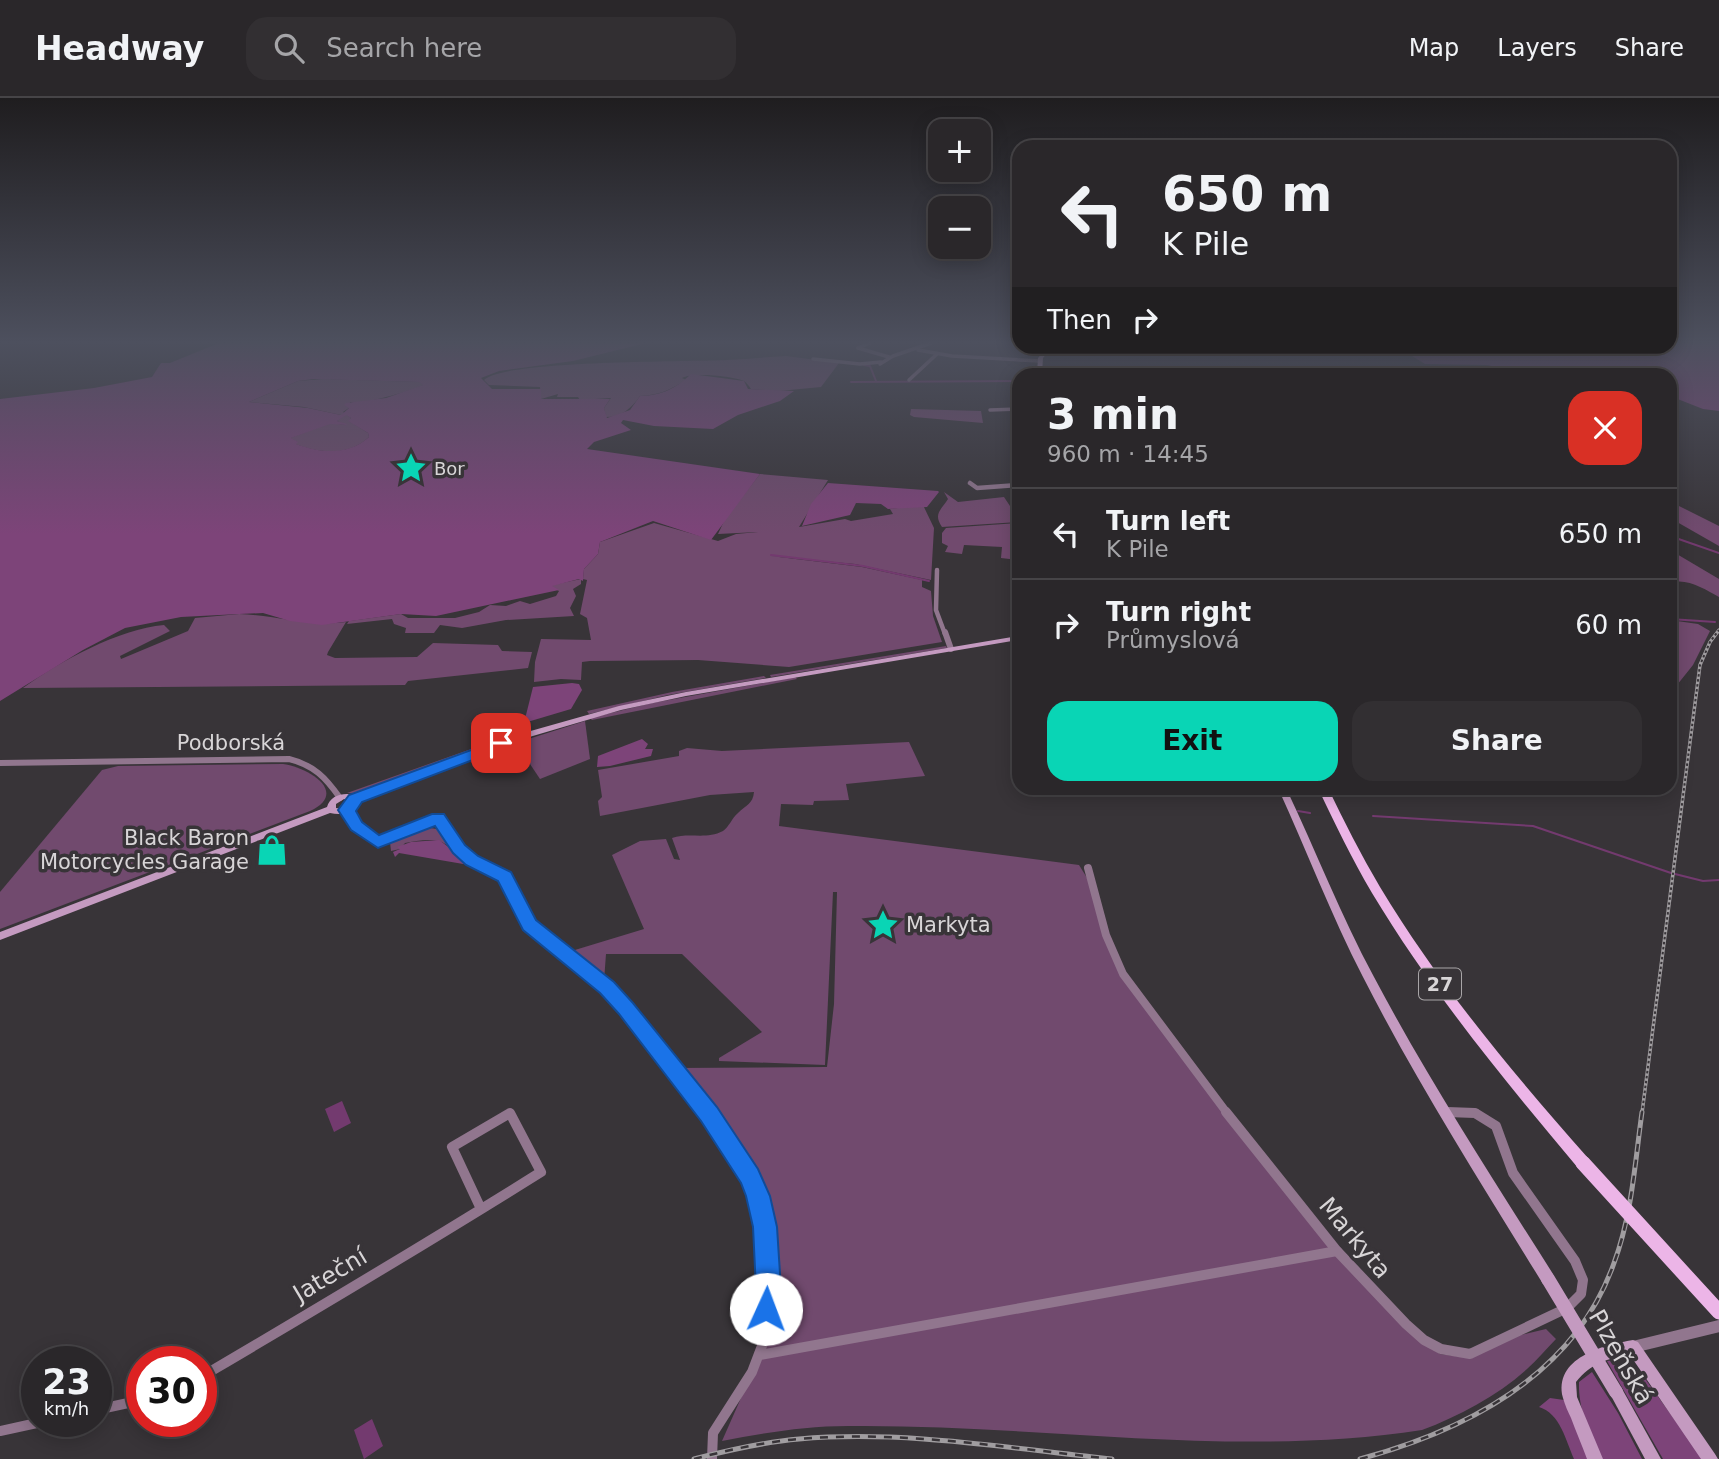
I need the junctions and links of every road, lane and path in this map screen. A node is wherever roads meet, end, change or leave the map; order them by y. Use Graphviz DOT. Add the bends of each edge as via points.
graph roads {
  1 [pos="1012,409"];
  2 [pos="990,410"];
  3 [pos="970,483"];
  4 [pos="1012,485"];
  5 [pos="937,570"];
  6 [pos="1012,639"];
  7 [pos="950,647"];
  8 [pos="0,762"];
  9 [pos="1285,795"];
  10 [pos="1327,795"];
  11 [pos="340,798"];
  12 [pos="354,799"];
  13 [pos="331,809"];
  14 [pos="346,810"];
  15 [pos="1088,868"];
  16 [pos="0,936"];
  17 [pos="1447,1112"];
  18 [pos="481,1209"];
  19 [pos="1337,1251"];
  20 [pos="1719,1312"];
  21 [pos="1719,1326"];
  22 [pos="1633,1347"];
  23 [pos="760,1355"];
  24 [pos="217,1367"];
  25 [pos="21,1426"];
  26 [pos="0,1431"];
  27 [pos="712,1459"];
  28 [pos="1595,1459"];
  29 [pos="1653,1459"];
  30 [pos="1710,1459"];
  1 -- 2 [label="street"];
  3 -- 4 [label="street" via="977,488"];
  5 -- 7 [label="street" via="936,610"];
  6 -- 7 [label="main road"];
  7 -- 12 [label="main road" via="611,710 501,743"];
  8 -- 11 [label="street, Podborská" via="299,761 327,776"];
  9 -- 17 [label="main road, Plzeňská" via="1350,940"];
  10 -- 20 [label="main road, 27, bridge" via="1365,869 1423,961 1493,1055 1583,1163"];
  11 -- 12 [label="main road"];
  11 -- 13 [label="main road" via="332,802"];
  12 -- 14 [label="main road"];
  13 -- 14 [label="main road"];
  13 -- 16 [label="main road"];
  14 -- 23 [label="street" via="356,826 378,842 438,818 459,849 504,877 530,925 626,1008 709,1114 743,1164 758,1196 765,1227 769,1289"];
  15 -- 19 [label="street, Markyta" via="1106,935 1129,982"];
  17 -- 19 [label="street, Markyta" via="1475,1113 1502,1134 1513,1173 1580,1271 1581,1294 1567,1308 1470,1354 1441,1349 1406,1324"];
  17 -- 29 [label="main road, Plzeňská, bridge"];
  18 -- 18 [label="street, Jateční" via="452,1147 510,1113 541,1172"];
  18 -- 24 [label="street, Jateční"];
  19 -- 23 [label="street"];
  21 -- 22 [label="street"];
  22 -- 28 [label="main road" via="1598,1354 1569,1380 1570,1397"];
  22 -- 30 [label="main road"];
  23 -- 27 [label="street" via="713,1433"];
  25 -- 26 [label="street"];
}
